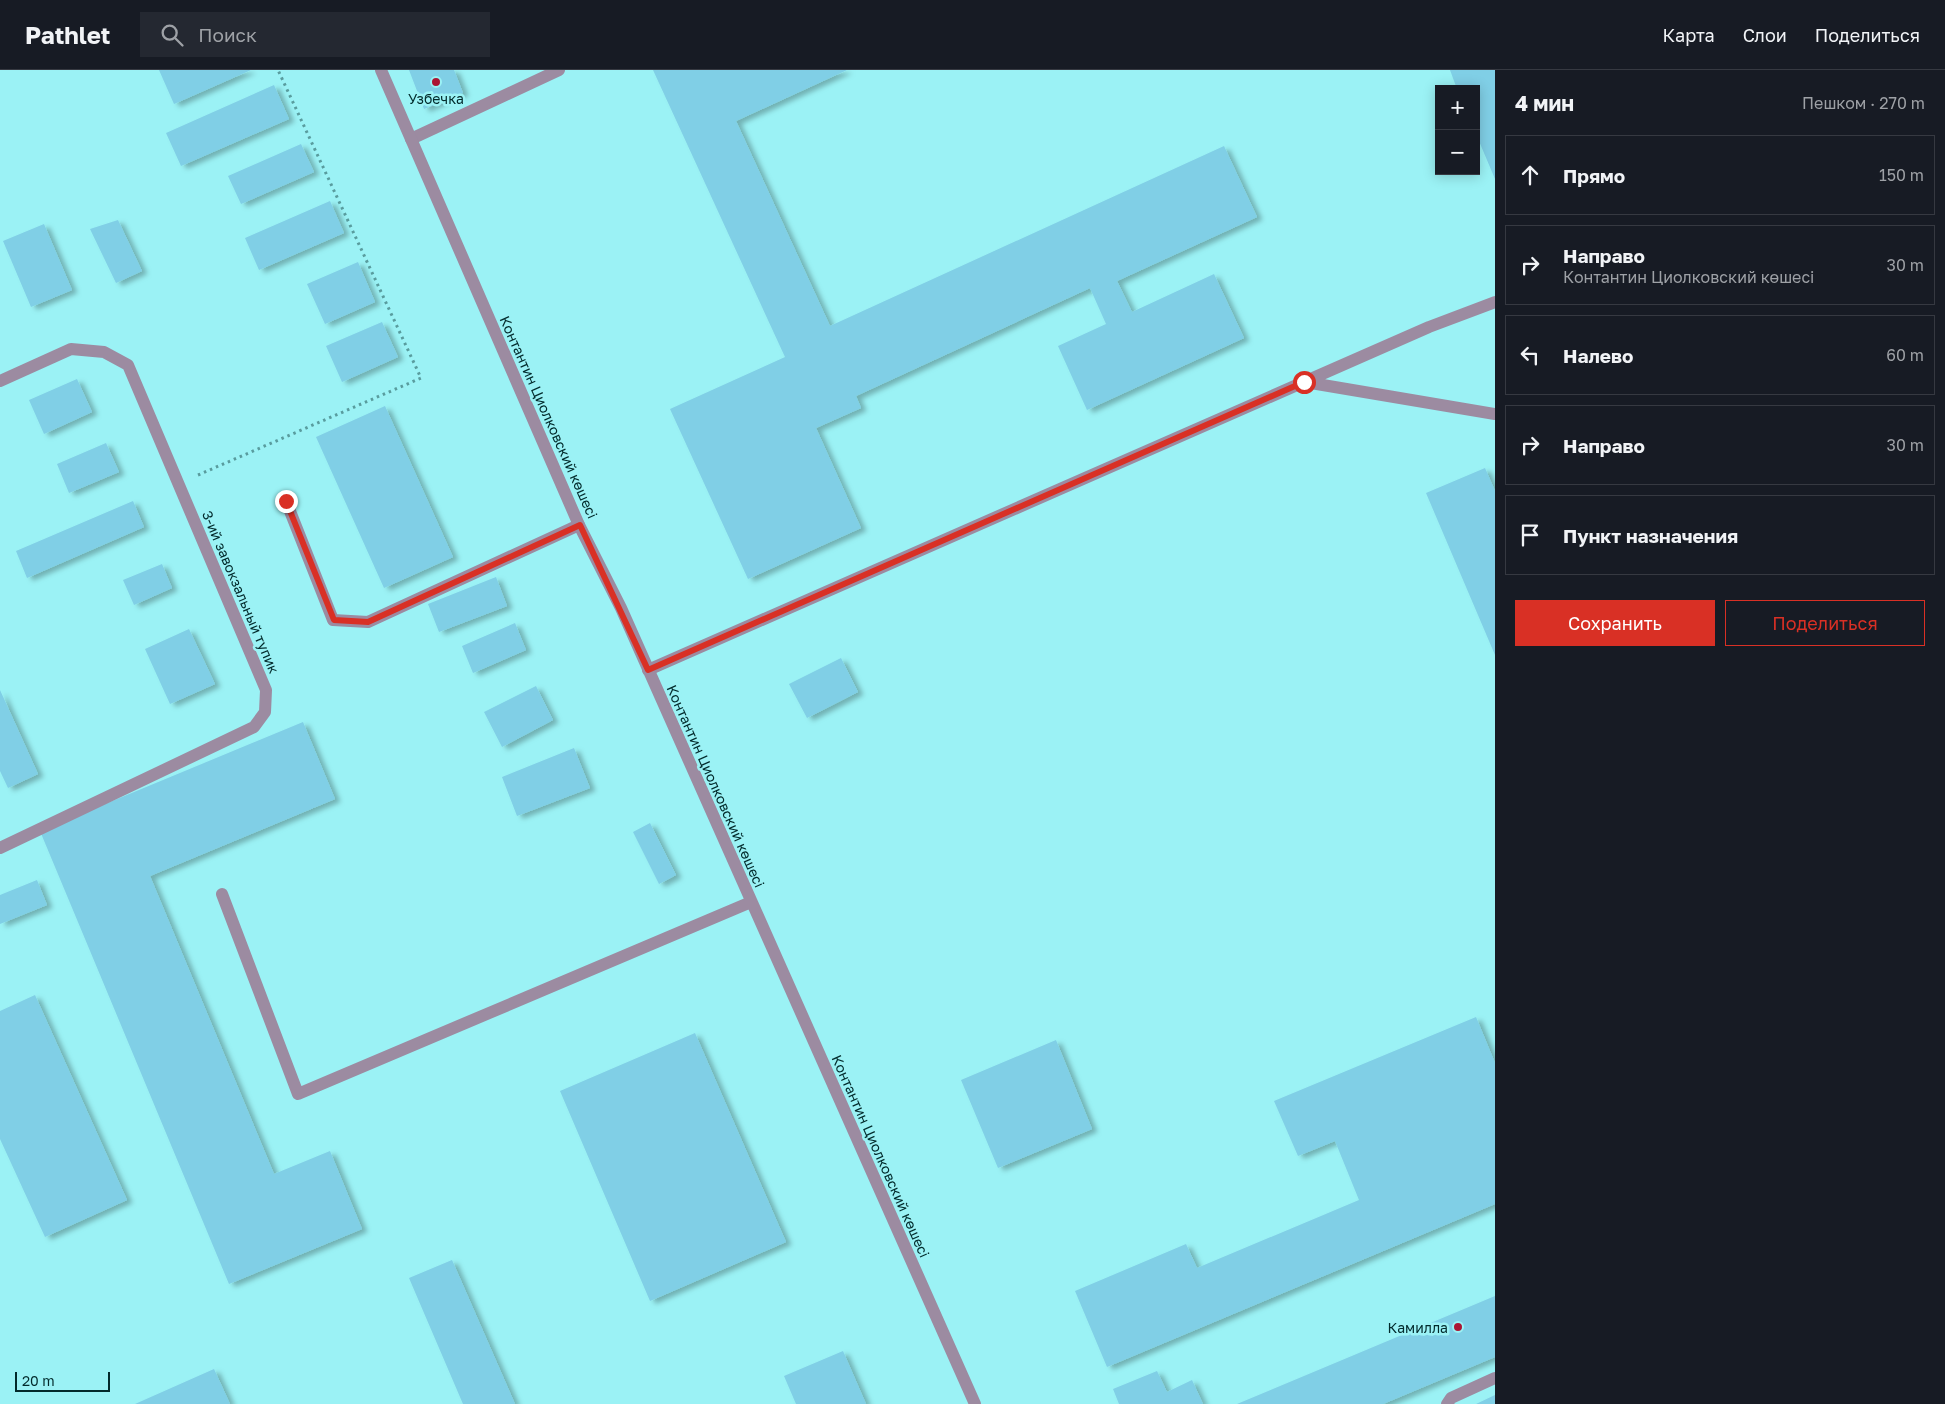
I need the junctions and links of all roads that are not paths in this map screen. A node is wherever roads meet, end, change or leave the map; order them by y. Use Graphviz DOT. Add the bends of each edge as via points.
graph roads {
  1 [pos="380,70"];
  2 [pos="559,70"];
  3 [pos="411,139"];
  4 [pos="1495,302"];
  5 [pos="0,381"];
  6 [pos="1304,382"];
  7 [pos="1495,414"];
  8 [pos="286,501"];
  9 [pos="580,525"];
  10 [pos="648,670"];
  11 [pos="0,848"];
  12 [pos="222,894"];
  13 [pos="752,902"];
  14 [pos="1495,1378"];
  15 [pos="975,1404"];
  16 [pos="1447,1404"];
  1 -- 3 [label="street, Контантин Циолковский көшесі"];
  2 -- 3 [label="street"];
  3 -- 9 [label="street, Контантин Циолковский көшесі"];
  4 -- 6 [label="street"];
  5 -- 11 [label="street, 3-ий завокзальный тупик" via="71,349 104,352 128,365 266,690 265,712 254,727"];
  6 -- 7 [label="street"];
  6 -- 10 [label="street"];
  8 -- 9 [label="street" via="334,620 368,622"];
  9 -- 10 [label="street, Контантин Циолковский көшесі"];
  10 -- 13 [label="street, Контантин Циолковский көшесі"];
  12 -- 13 [label="street" via="298,1094"];
  13 -- 15 [label="street, Контантин Циолковский көшесі"];
  14 -- 16 [label="street" via="1451,1398"];
}
